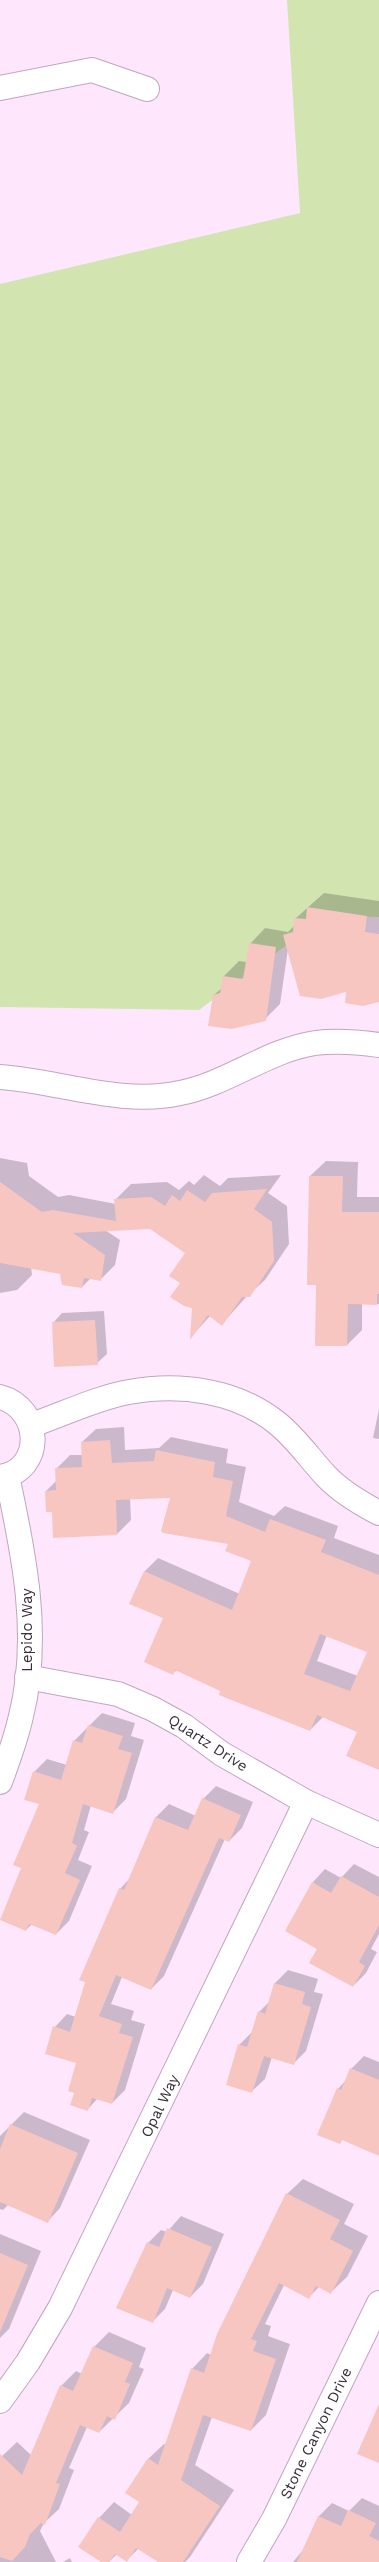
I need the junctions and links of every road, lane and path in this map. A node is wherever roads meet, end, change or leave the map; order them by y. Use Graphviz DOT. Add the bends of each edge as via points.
graph roads {
  1 [pos="0,88"];
  2 [pos="147,89"];
  3 [pos="379,1045"];
  4 [pos="0,1077"];
  5 [pos="0,1397"];
  6 [pos="32,1425"];
  7 [pos="4,1476"];
  8 [pos="379,1513"];
  9 [pos="27,1677"];
  10 [pos="0,1782"];
  11 [pos="306,1802"];
  12 [pos="379,1835"];
  13 [pos="379,2303"];
  14 [pos="0,2401"];
  15 [pos="249,2562"];
  1 -- 2 [label="street" via="92,70"];
  3 -- 4 [label="street" via="353,1041 314,1043 288,1050 181,1093 148,1098"];
  5 -- 6 [label="street" via="14,1402"];
  6 -- 7 [label="street" via="33,1444 29,1457 20,1468"];
  6 -- 8 [label="street" via="128,1392 169,1387 206,1391 242,1401 278,1423 328,1478 355,1501"];
  7 -- 9 [label="street, Lepido Way" via="23,1551 29,1594"];
  9 -- 10 [label="street, Lepido Way" via="21,1715"];
  9 -- 11 [label="street, Quartz Drive" via="118,1694 153,1709 184,1726 222,1754"];
  11 -- 12 [label="street, Quartz Drive"];
  11 -- 14 [label="street, Opal Way" via="60,2308"];
  13 -- 15 [label="street, Stone Canyon Drive" via="274,2519"];
}
